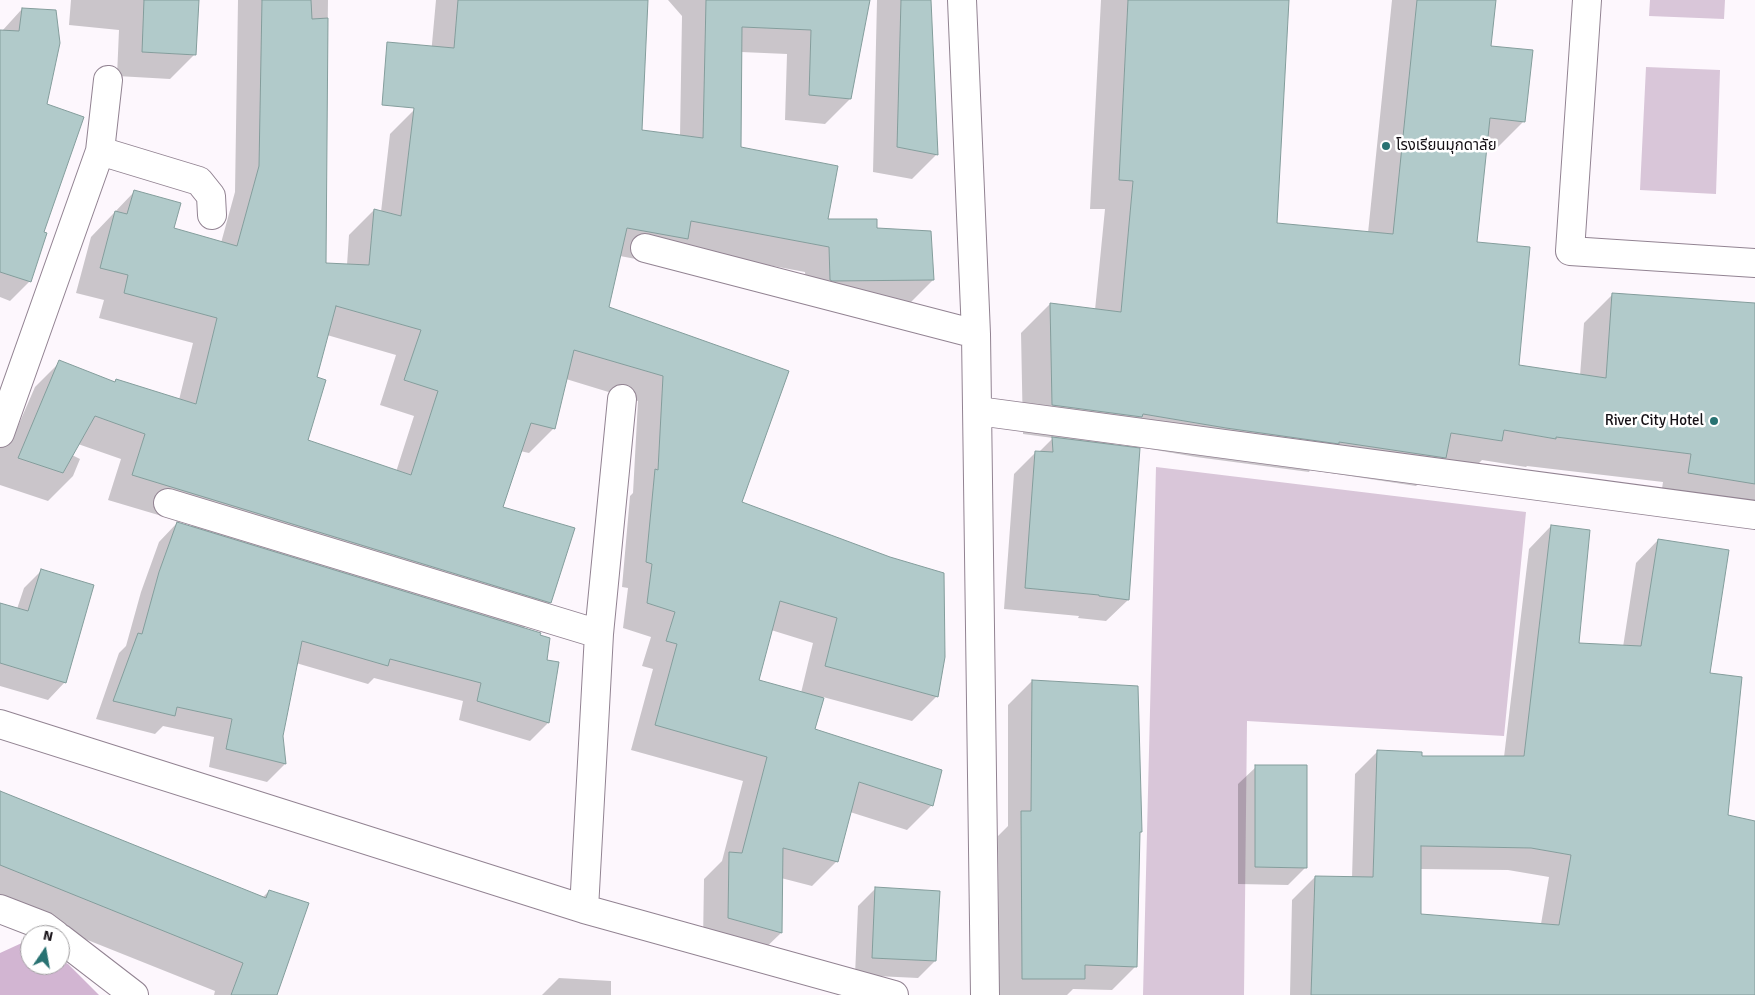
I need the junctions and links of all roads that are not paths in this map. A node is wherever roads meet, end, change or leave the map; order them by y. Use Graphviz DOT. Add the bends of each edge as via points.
graph roads {
  1 [pos="962,0"];
  2 [pos="1587,0"];
  3 [pos="108,80"];
  4 [pos="100,151"];
  5 [pos="212,215"];
  6 [pos="645,248"];
  7 [pos="1755,263"];
  8 [pos="976,334"];
  9 [pos="622,399"];
  10 [pos="978,411"];
  11 [pos="0,433"];
  12 [pos="168,503"];
  13 [pos="1755,515"];
  14 [pos="599,634"];
  15 [pos="0,724"];
  16 [pos="0,909"];
  17 [pos="584,910"];
  18 [pos="41,925"];
  19 [pos="70,946"];
  20 [pos="134,995"];
  21 [pos="894,995"];
  22 [pos="985,995"];
  1 -- 8 [label="street"];
  2 -- 7 [label="street" via="1570,250"];
  3 -- 4 [label="street"];
  4 -- 5 [label="street" via="199,181 211,196"];
  4 -- 11 [label="street"];
  6 -- 8 [label="street"];
  8 -- 10 [label="street"];
  9 -- 14 [label="street"];
  10 -- 13 [label="street"];
  10 -- 22 [label="street"];
  12 -- 14 [label="street"];
  14 -- 17 [label="street"];
  15 -- 17 [label="street"];
  16 -- 18 [label="street"];
  17 -- 21 [label="street"];
  19 -- 20 [label="street"];
}
